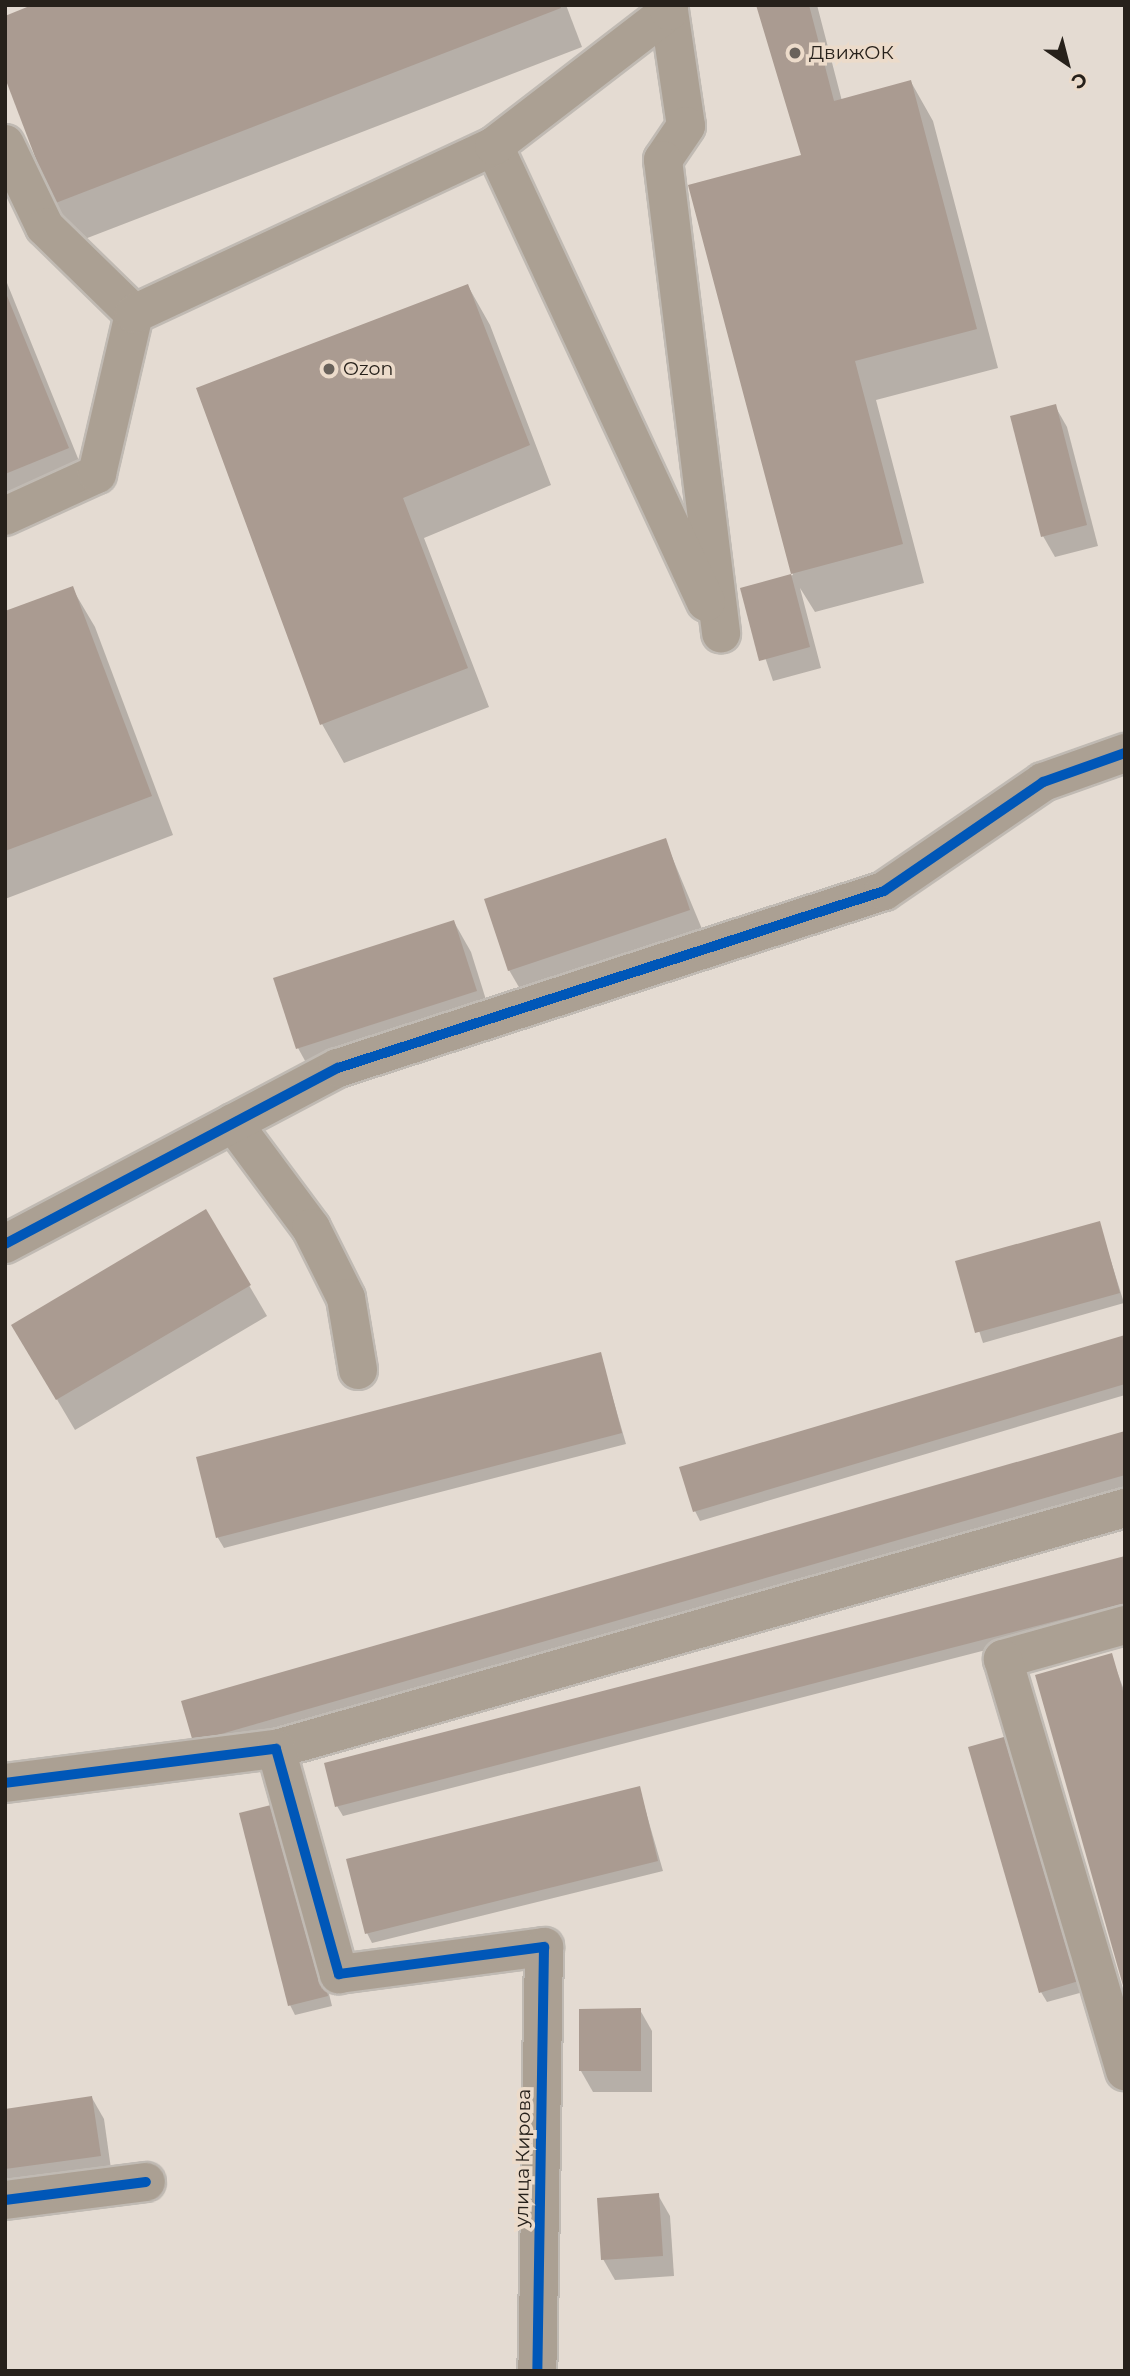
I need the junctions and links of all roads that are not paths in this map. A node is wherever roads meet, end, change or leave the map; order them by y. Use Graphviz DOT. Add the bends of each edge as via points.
graph roads {
  1 [pos="668,8"];
  2 [pos="5,144"];
  3 [pos="494,146"];
  4 [pos="134,314"];
  5 [pos="5,516"];
  6 [pos="1125,753"];
  7 [pos="233,1124"];
  8 [pos="5,1244"];
  9 [pos="358,1370"];
  10 [pos="1125,1508"];
  11 [pos="1125,1625"];
  12 [pos="276,1749"];
  13 [pos="5,1783"];
  14 [pos="1125,2071"];
  15 [pos="146,2182"];
  16 [pos="5,2200"];
  17 [pos="537,2371"];
  1 -- 3 [label="street"];
  1 -- 3 [label="street" via="686,126 663,160 721,633"];
  2 -- 4 [label="street" via="45,227"];
  3 -- 4 [label="street"];
  4 -- 5 [label="street" via="97,474"];
  6 -- 7 [label="street" via="1043,782 884,891 338,1068"];
  7 -- 8 [label="street"];
  7 -- 9 [label="street" via="311,1228 346,1298"];
  10 -- 12 [label="street"];
  11 -- 14 [label="street" via="1003,1659"];
  12 -- 13 [label="street"];
  12 -- 17 [label="street, улица Кирова" via="340,1974 544,1947"];
  15 -- 16 [label="street"];
}
